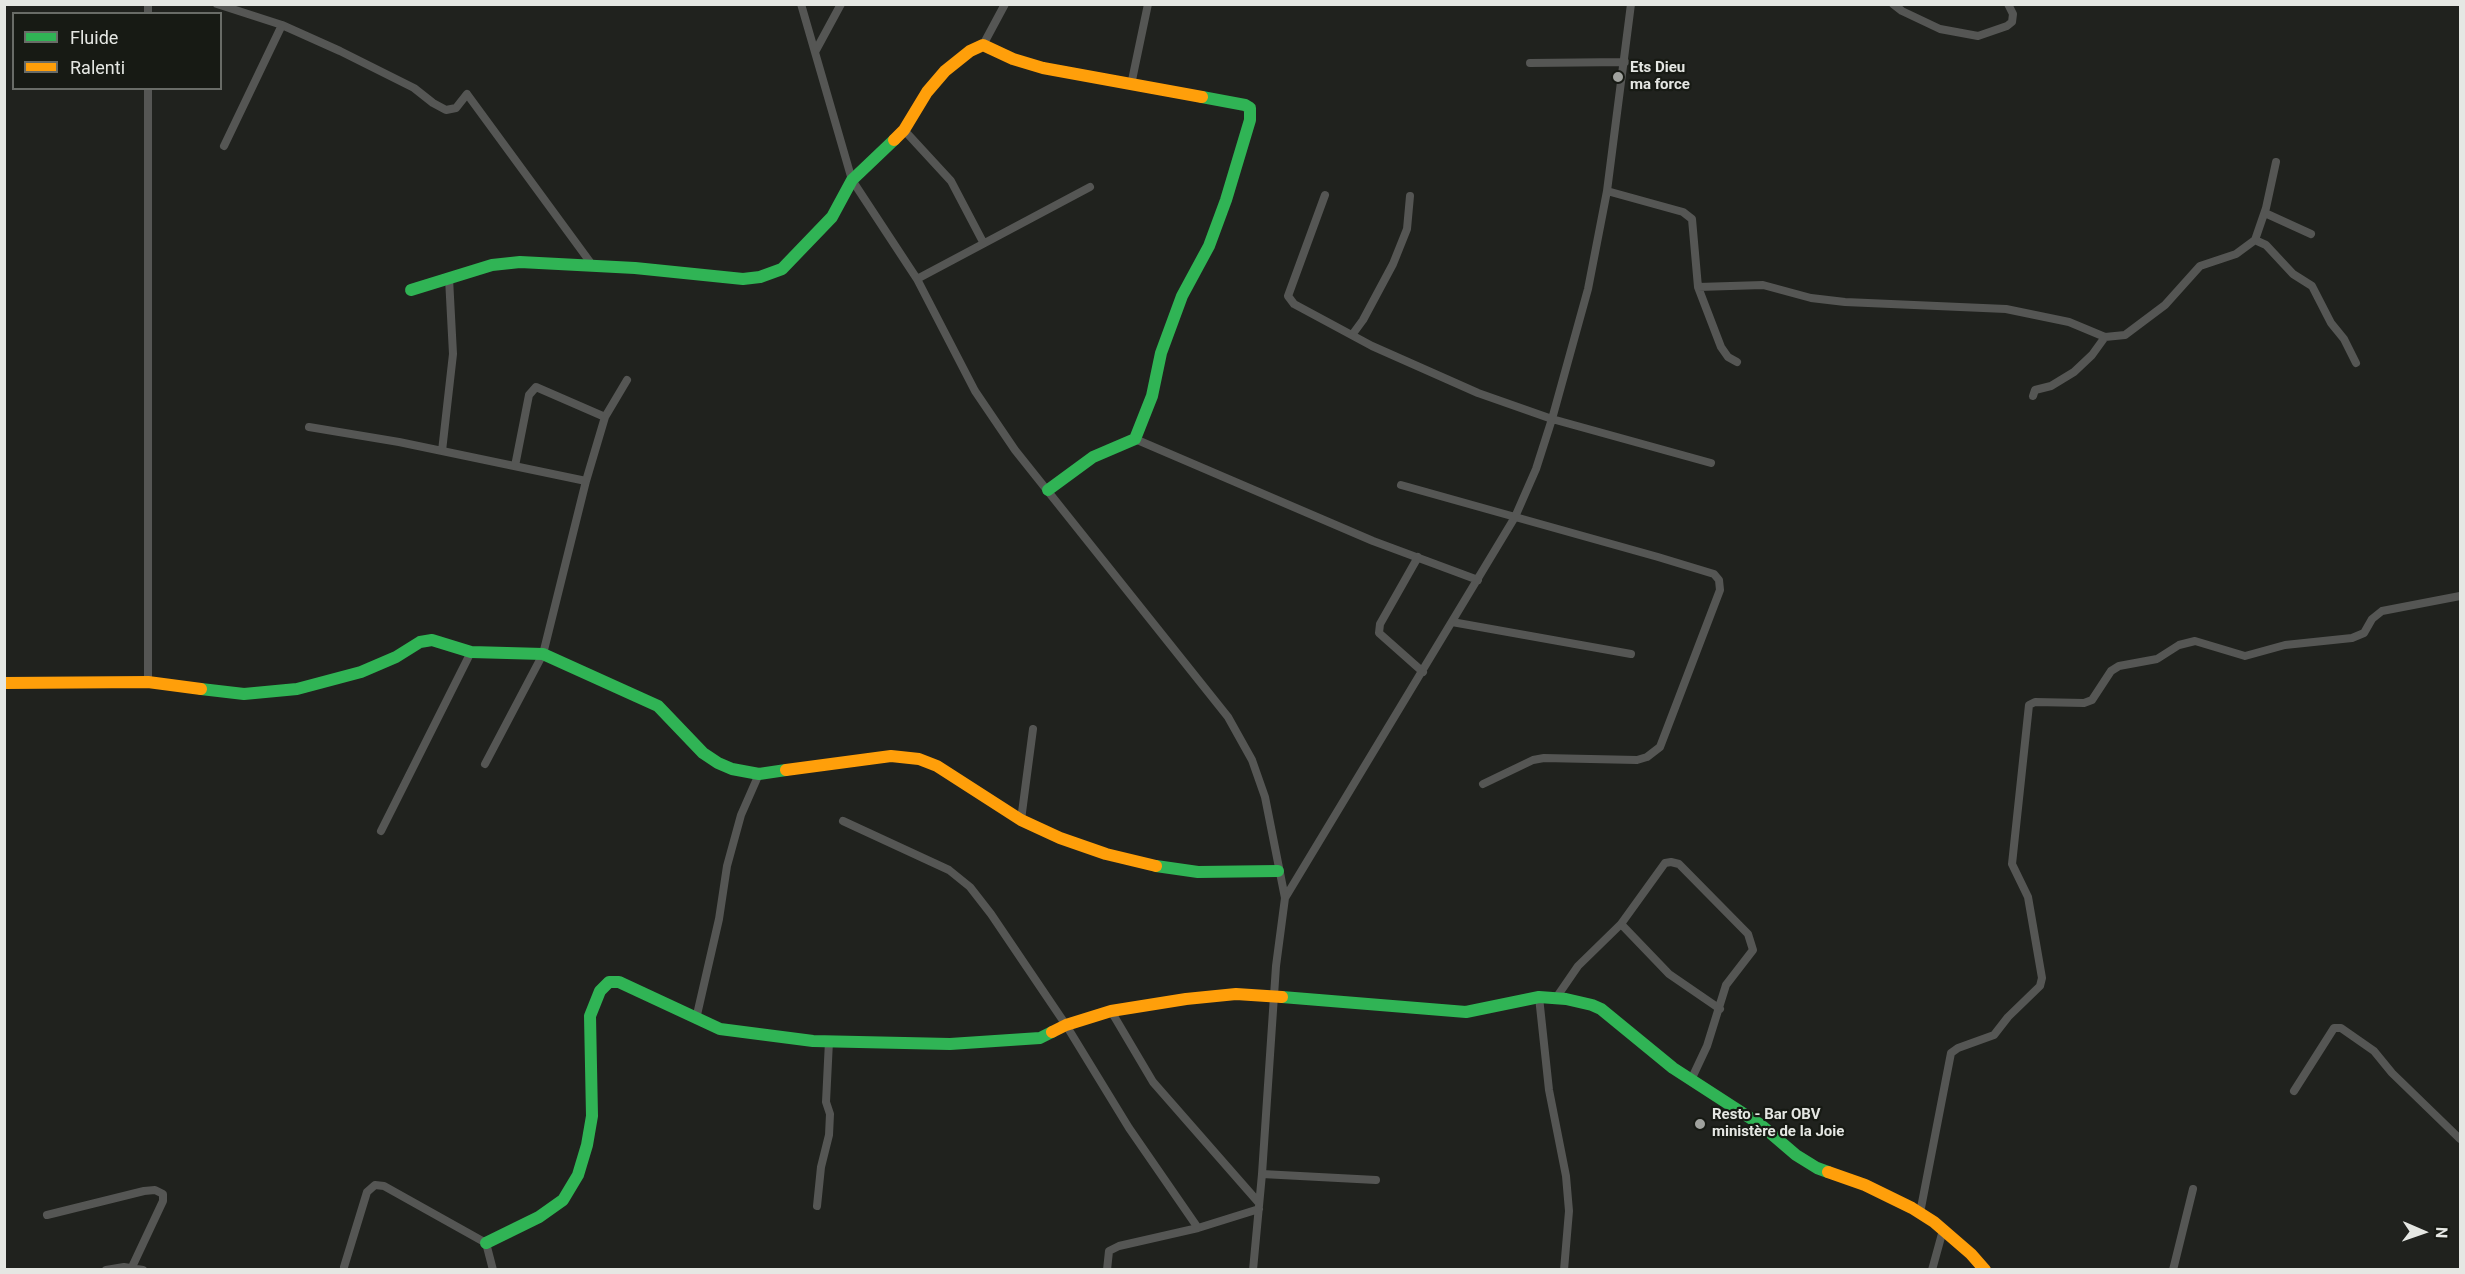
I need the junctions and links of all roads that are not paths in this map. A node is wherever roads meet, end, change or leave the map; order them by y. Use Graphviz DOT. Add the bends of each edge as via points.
graph roads {
  1 [pos="217,4"];
  2 [pos="801,4"];
  3 [pos="841,4"];
  4 [pos="1005,4"];
  5 [pos="1148,4"];
  6 [pos="1631,4"];
  7 [pos="1893,4"];
  8 [pos="2008,4"];
  9 [pos="282,25"];
  10 [pos="983,45"];
  11 [pos="815,52"];
  12 [pos="1625,62"];
  13 [pos="1530,63"];
  14 [pos="1131,85"];
  15 [pos="148,90"];
  16 [pos="904,130"];
  17 [pos="224,146"];
  18 [pos="2276,162"];
  19 [pos="852,180"];
  20 [pos="1090,187"];
  21 [pos="1607,192"];
  22 [pos="1325,195"];
  23 [pos="1410,196"];
  24 [pos="2265,213"];
  25 [pos="2311,234"];
  26 [pos="2255,240"];
  27 [pos="983,242"];
  28 [pos="593,266"];
  29 [pos="449,278"];
  30 [pos="917,279"];
  31 [pos="1698,287"];
  32 [pos="411,290"];
  33 [pos="1352,335"];
  34 [pos="2105,337"];
  35 [pos="1737,362"];
  36 [pos="2356,363"];
  37 [pos="627,380"];
  38 [pos="2033,396"];
  39 [pos="605,417"];
  40 [pos="1552,419"];
  41 [pos="309,426"];
  42 [pos="1135,439"];
  43 [pos="442,451"];
  44 [pos="1711,463"];
  45 [pos="515,466"];
  46 [pos="586,481"];
  47 [pos="1401,486"];
  48 [pos="1048,490"];
  49 [pos="1515,517"];
  50 [pos="1418,557"];
  51 [pos="1478,580"];
  52 [pos="2460,596"];
  53 [pos="1452,622"];
  54 [pos="471,652"];
  55 [pos="543,654"];
  56 [pos="1631,654"];
  57 [pos="1423,672"];
  58 [pos="148,682"];
  59 [pos="4,683"];
  60 [pos="1033,729"];
  61 [pos="485,764"];
  62 [pos="759,774"];
  63 [pos="1483,784"];
  64 [pos="1021,820"];
  65 [pos="843,822"];
  66 [pos="381,831"];
  67 [pos="1278,871"];
  68 [pos="1285,898"];
  69 [pos="1621,924"];
  70 [pos="1274,996"];
  71 [pos="1539,997"];
  72 [pos="1556,998"];
  73 [pos="1720,1010"];
  74 [pos="1111,1011"];
  75 [pos="696,1019"];
  76 [pos="1066,1024"];
  77 [pos="829,1041"];
  78 [pos="1691,1080"];
  79 [pos="2294,1091"];
  80 [pos="2460,1139"];
  81 [pos="1262,1174"];
  82 [pos="1376,1180"];
  83 [pos="2193,1189"];
  84 [pos="817,1206"];
  85 [pos="1259,1206"];
  86 [pos="1920,1213"];
  87 [pos="47,1215"];
  88 [pos="1198,1228"];
  89 [pos="1943,1230"];
  90 [pos="486,1243"];
  91 [pos="132,1267"];
  92 [pos="344,1267"];
  93 [pos="106,1269"];
  94 [pos="143,1269"];
  95 [pos="493,1269"];
  96 [pos="1107,1269"];
  97 [pos="1253,1269"];
  98 [pos="1564,1269"];
  99 [pos="1932,1269"];
  100 [pos="1985,1269"];
  101 [pos="2173,1269"];
  1 -- 9 [label="street"];
  2 -- 11 [label="street"];
  3 -- 11 [label="street"];
  4 -- 10 [label="street"];
  5 -- 14 [label="street"];
  6 -- 12 [label="street"];
  7 -- 8 [label="street" via="1940,29 1978,36 2012,21"];
  9 -- 17 [label="street"];
  9 -- 28 [label="street" via="398,80 446,110 456,108 467,94"];
  10 -- 14 [label="street" via="1043,68"];
  10 -- 16 [label="street" via="945,71"];
  11 -- 19 [label="street"];
  12 -- 13 [label="street"];
  12 -- 21 [label="street"];
  14 -- 42 [label="street" via="1250,108 1250,120 1226,200 1209,246 1179,305"];
  15 -- 58 [label="street"];
  16 -- 19 [label="street"];
  16 -- 27 [label="street" via="951,181"];
  18 -- 24 [label="street"];
  19 -- 28 [label="street" via="832,217 782,269 760,277 743,279"];
  19 -- 30 [label="street"];
  20 -- 27 [label="street"];
  21 -- 31 [label="street" via="1683,212 1692,219"];
  21 -- 40 [label="street" via="1588,289"];
  22 -- 33 [label="street" via="1288,296 1294,304"];
  23 -- 33 [label="street" via="1407,229 1394,264"];
  24 -- 25 [label="street"];
  24 -- 26 [label="street"];
  26 -- 34 [label="street" via="2236,254 2200,266 2165,305 2125,335"];
  26 -- 36 [label="street" via="2266,245 2293,274 2312,286"];
  27 -- 30 [label="street"];
  28 -- 29 [label="street" via="504,263"];
  29 -- 32 [label="street"];
  29 -- 43 [label="street" via="453,354"];
  30 -- 48 [label="street" via="975,391"];
  31 -- 34 [label="street" via="1763,285 1845,302 2006,309 2069,322"];
  31 -- 35 [label="street" via="1721,347"];
  33 -- 40 [label="street" via="1478,393"];
  34 -- 38 [label="street" via="2074,372 2052,386 2035,390"];
  37 -- 39 [label="street"];
  39 -- 45 [label="street" via="536,387 529,395"];
  39 -- 46 [label="street"];
  40 -- 44 [label="street"];
  40 -- 49 [label="street"];
  41 -- 43 [label="street"];
  42 -- 48 [label="street" via="1093,457"];
  42 -- 50 [label="street"];
  43 -- 45 [label="street"];
  45 -- 46 [label="street"];
  46 -- 55 [label="street"];
  47 -- 49 [label="street"];
  48 -- 67 [label="street" via="1228,717 1252,760 1265,797"];
  49 -- 51 [label="street"];
  49 -- 63 [label="street" via="1714,574 1720,590 1660,747 1637,760 1533,760"];
  50 -- 51 [label="street"];
  50 -- 57 [label="street" via="1380,624 1379,633"];
  51 -- 53 [label="street"];
  52 -- 86 [label="street" via="2382,611 2364,633 2352,638 2285,645 2245,656 2195,641 2179,645 2157,659 2111,671 2092,700 2029,705 2012,864 2028,897 2042,978 2040,986 1994,1035 1951,1053"];
  53 -- 56 [label="street"];
  53 -- 57 [label="street"];
  54 -- 55 [label="street"];
  54 -- 58 [label="street" via="432,640 420,642 361,672 297,689 244,694"];
  54 -- 66 [label="street"];
  55 -- 61 [label="street"];
  55 -- 62 [label="street" via="658,706 703,753 718,763"];
  57 -- 68 [label="street"];
  58 -- 59 [label="street"];
  60 -- 64 [label="street"];
  62 -- 64 [label="street" via="891,756 919,759 937,766"];
  62 -- 75 [label="street" via="741,815 727,866"];
  64 -- 67 [label="street" via="1060,838 1149,865 1198,872"];
  65 -- 76 [label="street" via="949,870 970,887"];
  67 -- 68 [label="street"];
  68 -- 70 [label="street"];
  69 -- 72 [label="street" via="1578,966"];
  69 -- 73 [label="street" via="1669,974"];
  69 -- 73 [label="street" via="1665,863 1678,864 1752,942 1753,950 1726,985"];
  70 -- 71 [label="street" via="1466,1012"];
  70 -- 74 [label="street" via="1226,995"];
  70 -- 81 [label="street"];
  71 -- 72 [label="street"];
  71 -- 98 [label="street" via="1549,1090 1566,1176 1569,1211"];
  72 -- 78 [label="street" via="1601,1009"];
  73 -- 78 [label="street"];
  74 -- 76 [label="street"];
  74 -- 85 [label="street" via="1153,1082"];
  75 -- 77 [label="street" via="720,1029"];
  75 -- 90 [label="street" via="619,982 604,985 590,1016 592,1116 578,1175 563,1200 539,1217"];
  76 -- 77 [label="street" via="1028,1040 950,1044"];
  76 -- 88 [label="street" via="1129,1128"];
  77 -- 84 [label="street" via="829,1135"];
  78 -- 86 [label="street" via="1761,1125 1817,1168 1865,1185"];
  79 -- 80 [label="street" via="2334,1028 2341,1028 2374,1051 2391,1073"];
  81 -- 82 [label="street"];
  81 -- 85 [label="street"];
  83 -- 101 [label="street"];
  85 -- 88 [label="street"];
  85 -- 97 [label="street"];
  86 -- 89 [label="street"];
  87 -- 91 [label="street" via="144,1191 163,1194"];
  88 -- 96 [label="street" via="1119,1246 1109,1251"];
  89 -- 99 [label="street"];
  89 -- 100 [label="street"];
  90 -- 92 [label="street" via="384,1186 375,1185 367,1192"];
  90 -- 95 [label="street"];
  91 -- 93 [label="street"];
  91 -- 94 [label="street"];
}
